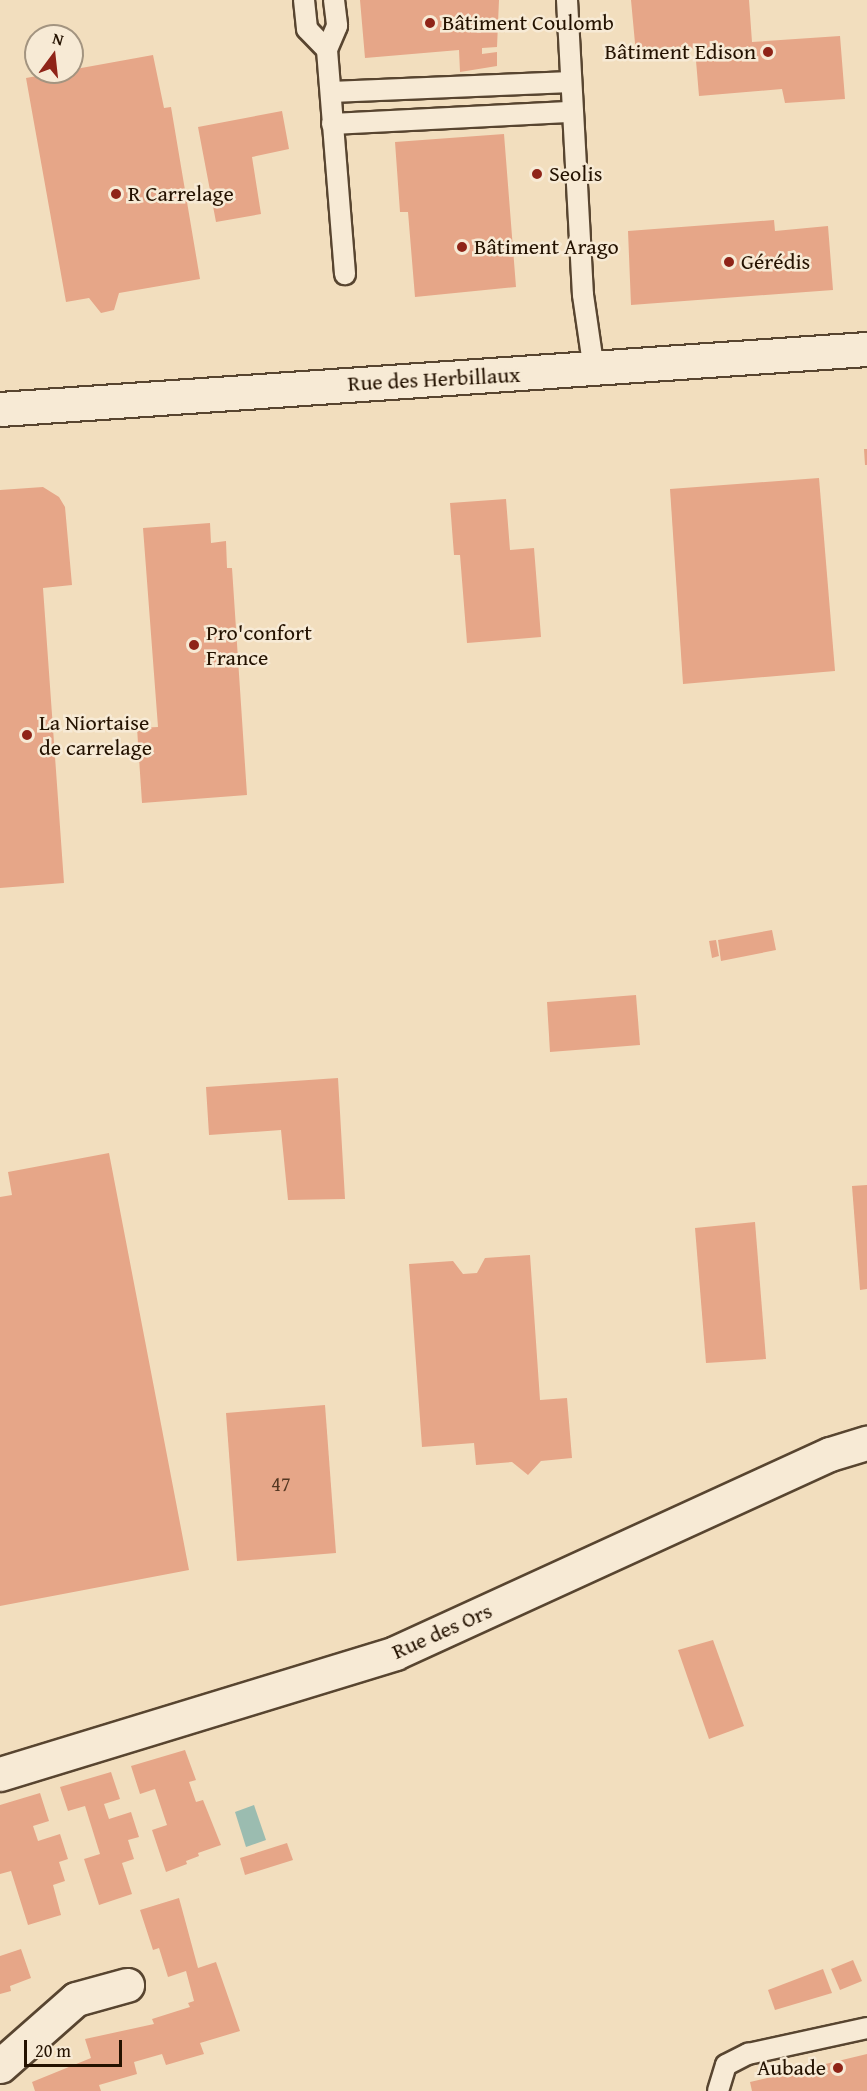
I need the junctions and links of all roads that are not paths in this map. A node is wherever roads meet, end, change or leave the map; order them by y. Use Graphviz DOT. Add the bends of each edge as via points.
graph roads {
  1 [pos="304,0"];
  2 [pos="334,0"];
  3 [pos="567,0"];
  4 [pos="327,50"];
  5 [pos="571,82"];
  6 [pos="331,92"];
  7 [pos="573,112"];
  8 [pos="332,124"];
  9 [pos="345,274"];
  10 [pos="867,349"];
  11 [pos="594,370"];
  12 [pos="0,409"];
  13 [pos="867,1443"];
  14 [pos="0,1774"];
  15 [pos="127,1985"];
  16 [pos="867,2028"];
  17 [pos="0,2066"];
  18 [pos="718,2091"];
  1 -- 4 [label="lane" via="307,29"];
  2 -- 4 [label="lane" via="337,26"];
  3 -- 5 [label="lane"];
  4 -- 6 [label="lane"];
  5 -- 6 [label="lane"];
  5 -- 7 [label="lane"];
  6 -- 8 [label="lane"];
  7 -- 8 [label="lane"];
  7 -- 11 [label="lane" via="584,295"];
  8 -- 9 [label="lane"];
  10 -- 11 [label="street, Rue des Herbillaux"];
  11 -- 12 [label="street, Rue des Herbillaux"];
  13 -- 14 [label="street, Rue des Ors" via="831,1454 396,1653"];
  15 -- 17 [label="street" via="76,1999"];
  16 -- 18 [label="lane" via="748,2054 726,2065"];
}
